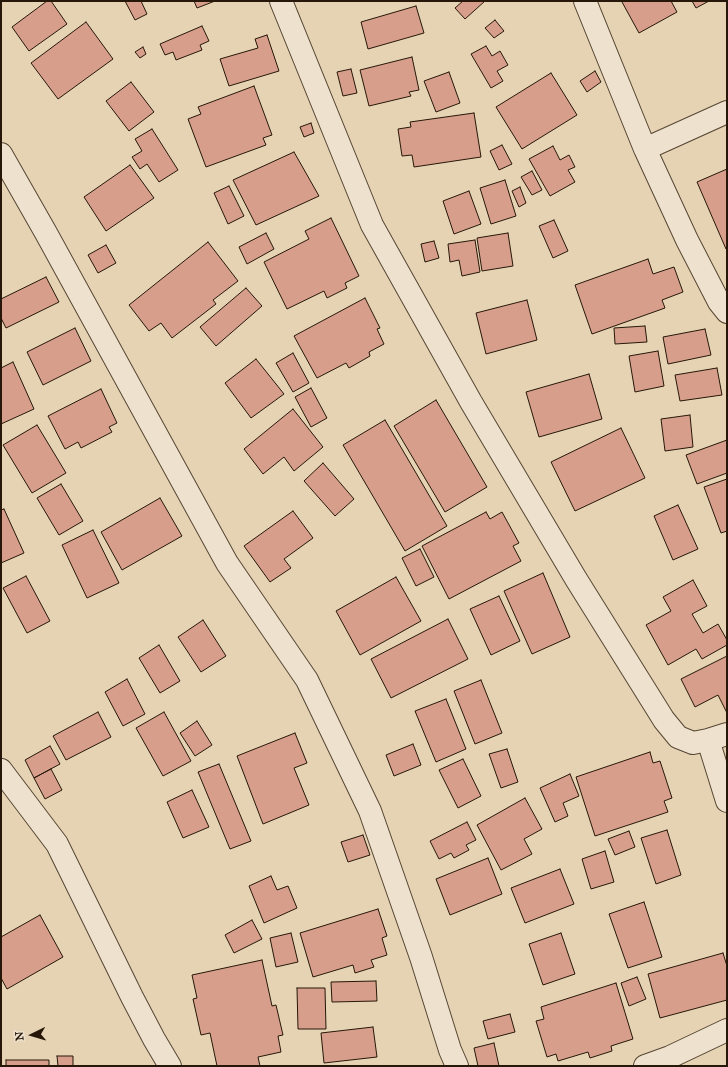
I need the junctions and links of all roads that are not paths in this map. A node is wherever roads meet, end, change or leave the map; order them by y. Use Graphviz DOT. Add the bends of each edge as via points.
graph roads {
  1 [pos="281,1"];
  2 [pos="585,1"];
  3 [pos="727,112"];
  4 [pos="646,149"];
  5 [pos="1,154"];
  6 [pos="727,312"];
  7 [pos="718,737"];
  8 [pos="1,770"];
  9 [pos="727,801"];
  10 [pos="727,1030"];
  11 [pos="170,1066"];
  12 [pos="457,1066"];
  13 [pos="645,1066"];
  1 -- 7 [label="street" via="372,225 471,402 576,579 664,720 678,737 692,743"];
  2 -- 4 [label="street"];
  3 -- 4 [label="street"];
  4 -- 6 [label="street" via="687,240 719,302"];
  5 -- 12 [label="street" via="227,563 307,680 370,811"];
  7 -- 9 [label="street"];
  8 -- 11 [label="street" via="57,844 132,997"];
  10 -- 13 [label="street"];
}
